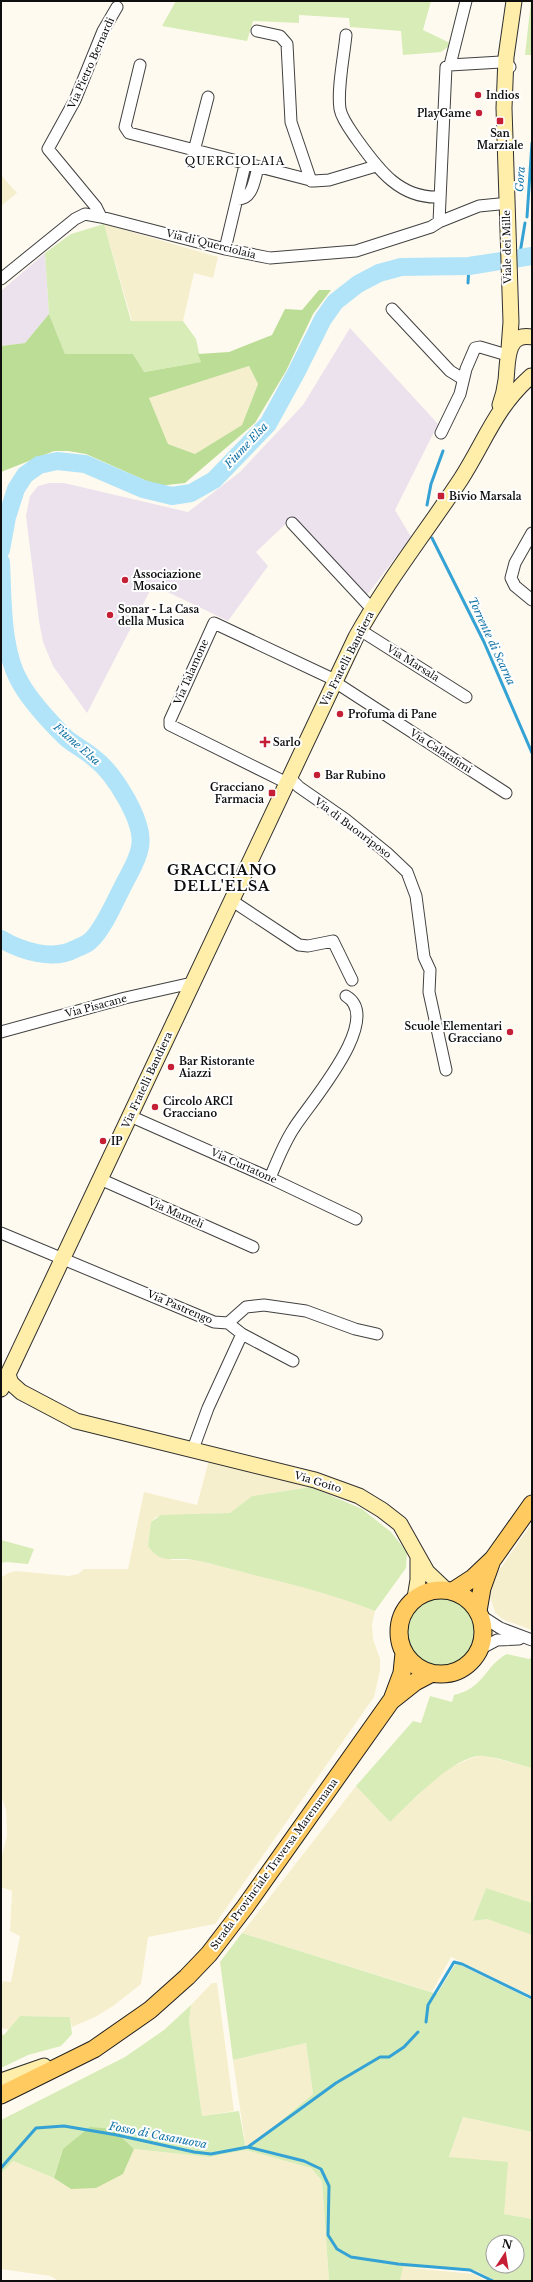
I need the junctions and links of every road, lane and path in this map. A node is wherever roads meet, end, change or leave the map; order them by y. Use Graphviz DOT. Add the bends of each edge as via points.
graph roads {
  1 [pos="466,1"];
  2 [pos="514,1"];
  3 [pos="521,1"];
  4 [pos="117,7"];
  5 [pos="257,31"];
  6 [pos="346,35"];
  7 [pos="500,62"];
  8 [pos="140,65"];
  9 [pos="450,65"];
  10 [pos="208,97"];
  11 [pos="512,101"];
  12 [pos="506,140"];
  13 [pos="194,151"];
  14 [pos="245,164"];
  15 [pos="376,166"];
  16 [pos="258,168"];
  17 [pos="311,181"];
  18 [pos="440,197"];
  19 [pos="237,199"];
  20 [pos="499,204"];
  21 [pos="101,217"];
  22 [pos="439,222"];
  23 [pos="225,249"];
  24 [pos="1,279"];
  25 [pos="510,306"];
  26 [pos="392,309"];
  27 [pos="532,336"];
  28 [pos="508,355"];
  29 [pos="531,376"];
  30 [pos="463,379"];
  31 [pos="498,411"];
  32 [pos="440,433"];
  33 [pos="292,523"];
  34 [pos="532,533"];
  35 [pos="532,600"];
  36 [pos="372,609"];
  37 [pos="360,630"];
  38 [pos="335,681"];
  39 [pos="466,697"];
  40 [pos="288,780"];
  41 [pos="506,793"];
  42 [pos="231,900"];
  43 [pos="352,980"];
  44 [pos="192,983"];
  45 [pos="346,996"];
  46 [pos="1,1032"];
  47 [pos="446,1070"];
  48 [pos="130,1116"];
  49 [pos="100,1178"];
  50 [pos="270,1178"];
  51 [pos="356,1219"];
  52 [pos="1,1233"];
  53 [pos="253,1248"];
  54 [pos="63,1257"];
  55 [pos="228,1323"];
  56 [pos="242,1334"];
  57 [pos="377,1334"];
  58 [pos="293,1362"];
  59 [pos="8,1376"];
  60 [pos="1,1389"];
  61 [pos="1,1396"];
  62 [pos="43,1406"];
  63 [pos="193,1449"];
  64 [pos="532,1504"];
  65 [pos="417,1555"];
  66 [pos="493,1560"];
  67 [pos="449,1590"];
  68 [pos="415,1598"];
  69 [pos="479,1613"];
  70 [pos="532,1640"];
  71 [pos="480,1649"];
  72 [pos="404,1653"];
  73 [pos="432,1673"];
  74 [pos="391,1700"];
  75 [pos="102,2042"];
  76 [pos="44,2066"];
  77 [pos="1,2081"];
  78 [pos="1,2087"];
  79 [pos="1,2095"];
  1 -- 9 [label="street"];
  2 -- 7 [label="main road, Viale dei Mille"];
  3 -- 7 [label="street" via="512,54"];
  3 -- 11 [label="main road, Viale dei Mille"];
  4 -- 21 [label="street, Via Pietro Bernardi" via="103,31 75,100 48,149"];
  5 -- 17 [label="street" via="280,36 287,44 292,126"];
  6 -- 15 [label="street" via="341,111"];
  7 -- 9 [label="street"];
  7 -- 11 [label="street" via="510,67"];
  7 -- 12 [label="main road, Viale dei Mille"];
  8 -- 13 [label="street" via="126,131"];
  9 -- 18 [label="street" via="445,70 446,109"];
  10 -- 13 [label="street"];
  11 -- 12 [label="main road, Viale dei Mille"];
  12 -- 25 [label="main road, Viale dei Mille"];
  13 -- 14 [label="street"];
  14 -- 16 [label="street"];
  14 -- 19 [label="street"];
  15 -- 17 [label="street" via="329,180"];
  15 -- 18 [label="street" via="393,183 407,191 420,196"];
  16 -- 17 [label="street"];
  16 -- 19 [label="street" via="249,195 244,199"];
  18 -- 22 [label="street"];
  19 -- 23 [label="street"];
  20 -- 22 [label="street, Via di Querciolaia" via="479,206"];
  21 -- 23 [label="street, Via di Querciolaia"];
  21 -- 24 [label="street, Via di Querciolaia" via="85,214 70,222"];
  22 -- 23 [label="street, Via di Querciolaia" via="405,236 350,252 275,258"];
  25 -- 27 [label="main road, Viale dei Mille"];
  25 -- 28 [label="main road, Viale dei Mille"];
  26 -- 30 [label="street" via="450,371"];
  27 -- 28 [label="main road" via="516,340"];
  28 -- 29 [label="main road, Via Fratelli Bandiera" via="510,367 519,375"];
  28 -- 30 [label="street" via="477,347 471,355"];
  28 -- 31 [label="main road, Via Fratelli Bandiera" via="506,381"];
  29 -- 31 [label="main road, Via Fratelli Bandiera"];
  30 -- 32 [label="street" via="460,394"];
  31 -- 36 [label="main road, Via Fratelli Bandiera" via="461,478"];
  33 -- 36 [label="street"];
  34 -- 35 [label="street" via="512,570 511,580"];
  36 -- 37 [label="main road, Via Fratelli Bandiera"];
  37 -- 38 [label="main road, Via Fratelli Bandiera"];
  37 -- 39 [label="street, Via Marsala"];
  38 -- 40 [label="main road, Via Fratelli Bandiera"];
  38 -- 40 [label="street, Via Talamone" via="214,623 170,725"];
  38 -- 41 [label="street, Via Calatafimi"];
  40 -- 42 [label="main road, Via Fratelli Bandiera"];
  40 -- 47 [label="street, Via di Buonriposo" via="345,819 388,853 407,872 416,896 424,957 430,970 429,992"];
  42 -- 43 [label="street" via="299,945 308,946 333,941"];
  42 -- 44 [label="main road, Via Fratelli Bandiera"];
  44 -- 46 [label="street, Via Pisacane" via="125,998"];
  44 -- 48 [label="main road, Via Fratelli Bandiera"];
  45 -- 50 [label="street" via="353,1000 355,1007 349,1045 332,1077 293,1129"];
  48 -- 49 [label="main road, Via Fratelli Bandiera"];
  48 -- 50 [label="street, Via Curtatone"];
  49 -- 53 [label="street, Via Mameli"];
  49 -- 54 [label="main road, Via Fratelli Bandiera"];
  50 -- 51 [label="street, Via Curtatone"];
  52 -- 54 [label="street, Via Pastrengo"];
  54 -- 55 [label="street, Via Pastrengo" via="214,1322"];
  54 -- 59 [label="main road, Via Fratelli Bandiera"];
  55 -- 56 [label="street, Via Pastrengo"];
  55 -- 57 [label="street" via="246,1307 264,1305 306,1312"];
  56 -- 58 [label="street, Via Pastrengo"];
  56 -- 63 [label="street" via="208,1408"];
  59 -- 60 [label="main road, Via Fratelli Bandiera"];
  59 -- 62 [label="main road, Via Goito" via="18,1390"];
  61 -- 62 [label="main road, Via Goito"];
  62 -- 63 [label="main road, Via Goito" via="80,1422"];
  63 -- 65 [label="main road, Via Goito" via="315,1480 354,1494 396,1521 406,1532"];
  64 -- 66 [label="main road"];
  65 -- 67 [label="main road, Via Goito" via="428,1572"];
  65 -- 68 [label="main road, Via Goito"];
  66 -- 67 [label="main road" via="473,1578"];
  66 -- 69 [label="main road" via="484,1580"];
  67 -- 68 [label="main road" via="434,1590"];
  67 -- 69 [label="main road" via="463,1595"];
  68 -- 72 [label="main road" via="406,1607 400,1624 400,1642"];
  69 -- 70 [label="street" via="500,1628"];
  69 -- 71 [label="main road" via="484,1630"];
  70 -- 71 [label="street" via="502,1639"];
  71 -- 73 [label="main road" via="472,1661 460,1670 447,1674"];
  72 -- 73 [label="main road" via="421,1669"];
  72 -- 74 [label="main road, Strada Provinciale Traversa Maremmana" via="402,1673"];
  73 -- 74 [label="main road, Strada Provinciale Traversa Maremmana" via="414,1682"];
  74 -- 75 [label="main road, Strada Provinciale Traversa Maremmana" via="209,1954 150,2010"];
  75 -- 76 [label="main road, Strada Provinciale Traversa Maremmana"];
  75 -- 79 [label="main road, Strada Provinciale Traversa Maremmana" via="84,2055"];
  76 -- 77 [label="main road"];
  76 -- 78 [label="main road, Strada Provinciale Traversa Maremmana"];
}
